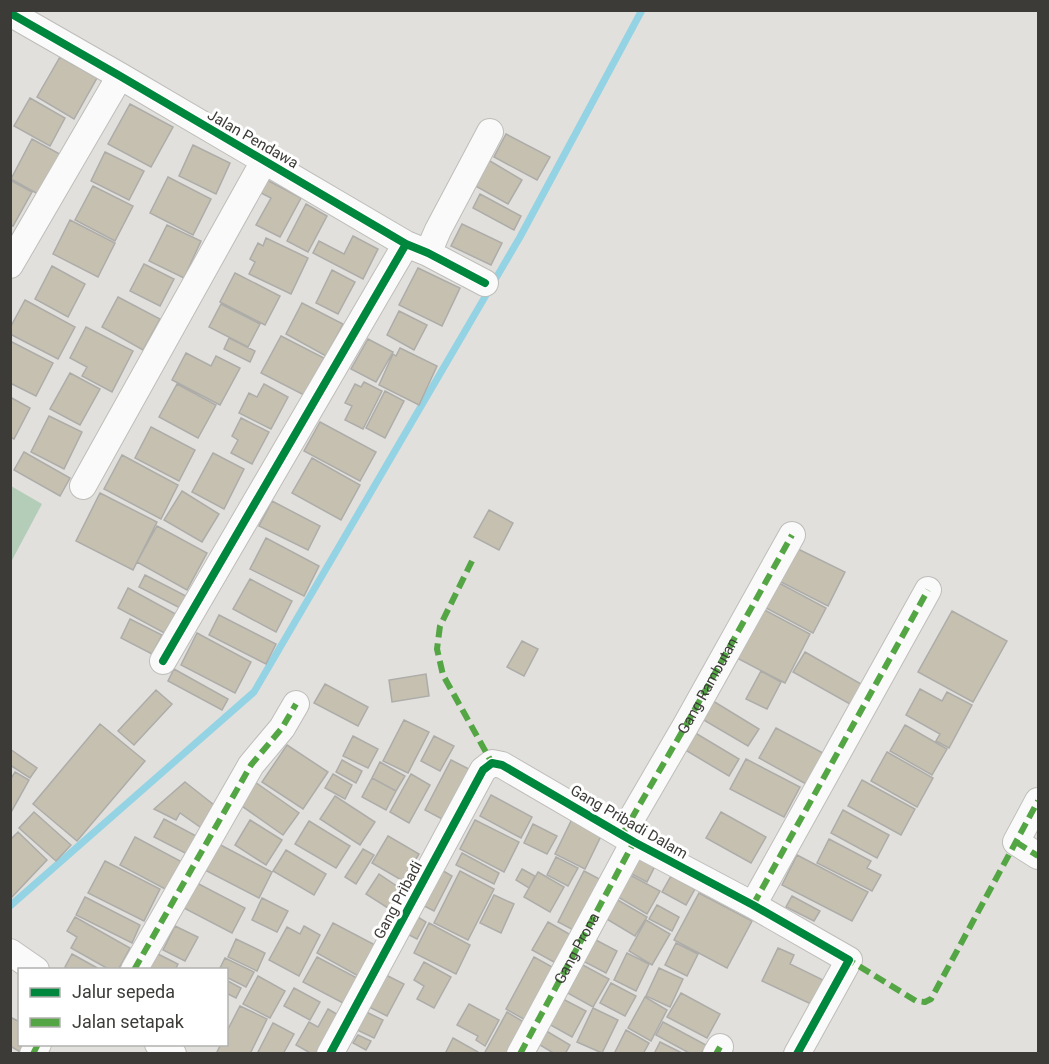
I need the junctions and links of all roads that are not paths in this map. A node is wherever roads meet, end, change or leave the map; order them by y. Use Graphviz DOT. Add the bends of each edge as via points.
graph roads {
  1 [pos="10,13"];
  2 [pos="120,76"];
  3 [pos="490,132"];
  4 [pos="264,161"];
  5 [pos="417,248"];
  6 [pos="10,265"];
  7 [pos="484,283"];
  8 [pos="83,486"];
  9 [pos="792,535"];
  10 [pos="928,590"];
  11 [pos="163,661"];
  12 [pos="296,704"];
  13 [pos="492,763"];
  14 [pos="1038,801"];
  15 [pos="628,838"];
  16 [pos="1038,856"];
  17 [pos="753,905"];
  18 [pos="10,952"];
  19 [pos="34,968"];
  20 [pos="135,968"];
  21 [pos="330,1053"];
  22 [pos="520,1053"];
  23 [pos="797,1053"];
  1 -- 2 [label="street, Jalan Pendawa"];
  2 -- 4 [label="street, Jalan Pendawa"];
  2 -- 6 [label="street"];
  3 -- 5 [label="street" via="438,230"];
  4 -- 5 [label="street, Jalan Pendawa"];
  4 -- 8 [label="street"];
  5 -- 7 [label="street, Jalan Pendawa"];
  5 -- 11 [label="street"];
  9 -- 15 [label="street, Gang Rambutan" via="691,715"];
  10 -- 17 [label="street"];
  12 -- 20 [label="street" via="282,728 250,765"];
  13 -- 15 [label="street, Gang Pribadi Dalam" via="502,765"];
  13 -- 21 [label="street, Gang Pribadi" via="483,770"];
  14 -- 16 [label="street" via="1016,842"];
  15 -- 17 [label="street, Gang Pribadi Dalam"];
  15 -- 22 [label="street, Gang Prona"];
  17 -- 23 [label="street, Gang Pribadi Dalam" via="849,960"];
  18 -- 19 [label="street"];
}
